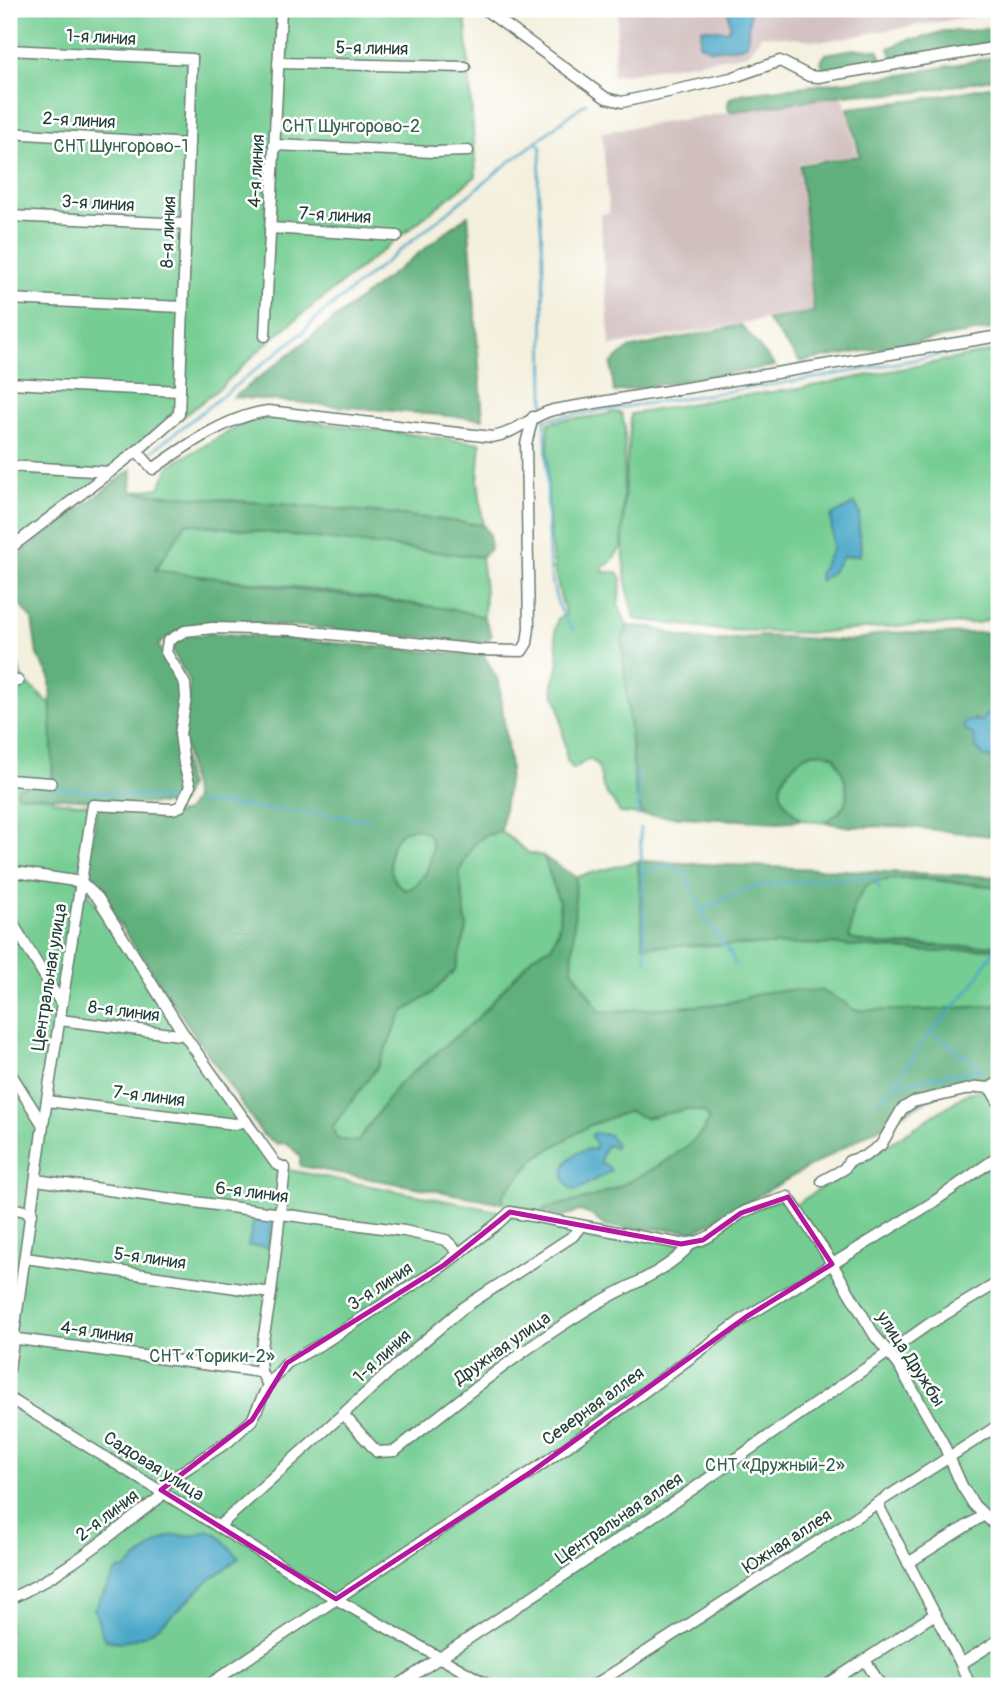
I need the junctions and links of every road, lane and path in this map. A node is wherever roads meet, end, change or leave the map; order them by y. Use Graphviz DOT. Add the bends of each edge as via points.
graph roads {
  1 [pos="281,9"];
  2 [pos="484,9"];
  3 [pos="999,47"];
  4 [pos="9,50"];
  5 [pos="192,59"];
  6 [pos="278,63"];
  7 [pos="465,67"];
  8 [pos="9,133"];
  9 [pos="189,144"];
  10 [pos="274,145"];
  11 [pos="468,151"];
  12 [pos="9,216"];
  13 [pos="186,224"];
  14 [pos="270,228"];
  15 [pos="397,236"];
  16 [pos="9,299"];
  17 [pos="182,307"];
  18 [pos="265,336"];
  19 [pos="999,336"];
  20 [pos="9,383"];
  21 [pos="180,391"];
  22 [pos="533,417"];
  23 [pos="137,451"];
  24 [pos="9,466"];
  25 [pos="106,474"];
  26 [pos="9,549"];
  27 [pos="9,780"];
  28 [pos="51,783"];
  29 [pos="9,871"];
  30 [pos="81,882"];
  31 [pos="9,917"];
  32 [pos="62,1005"];
  33 [pos="60,1020"];
  34 [pos="183,1033"];
  35 [pos="9,1071"];
  36 [pos="995,1085"];
  37 [pos="47,1101"];
  38 [pos="999,1102"];
  39 [pos="246,1121"];
  40 [pos="43,1125"];
  41 [pos="999,1156"];
  42 [pos="36,1180"];
  43 [pos="822,1181"];
  44 [pos="9,1207"];
  45 [pos="32,1213"];
  46 [pos="279,1213"];
  47 [pos="580,1227"];
  48 [pos="691,1244"];
  49 [pos="458,1252"];
  50 [pos="25,1258"];
  51 [pos="832,1264"];
  52 [pos="999,1282"];
  53 [pos="271,1293"];
  54 [pos="11,1333"];
  55 [pos="889,1352"];
  56 [pos="9,1369"];
  57 [pos="261,1372"];
  58 [pos="268,1385"];
  59 [pos="9,1398"];
  60 [pos="343,1414"];
  61 [pos="999,1424"];
  62 [pos="948,1458"];
  63 [pos="161,1490"];
  64 [pos="877,1503"];
  65 [pos="984,1515"];
  66 [pos="218,1527"];
  67 [pos="999,1529"];
  68 [pos="908,1563"];
  69 [pos="9,1599"];
  70 [pos="336,1599"];
  71 [pos="935,1614"];
  72 [pos="999,1640"];
  73 [pos="441,1657"];
  74 [pos="865,1660"];
  75 [pos="961,1664"];
  76 [pos="9,1674"];
  77 [pos="11,1686"];
  78 [pos="207,1686"];
  79 [pos="397,1686"];
  80 [pos="490,1686"];
  81 [pos="593,1686"];
  82 [pos="825,1686"];
  83 [pos="881,1686"];
  84 [pos="970,1686"];
  1 -- 6 [label="street, 4-я линия"];
  2 -- 3 [label="street" via="606,98 622,102 719,81 780,61 818,78"];
  4 -- 5 [label="street, 1-я линия"];
  5 -- 9 [label="street, 8-я линия"];
  6 -- 7 [label="street, 5-я линия"];
  6 -- 10 [label="street, 4-я линия"];
  8 -- 9 [label="street, 2-я линия"];
  9 -- 13 [label="street, 8-я линия"];
  10 -- 11 [label="street"];
  10 -- 14 [label="street, 4-я линия"];
  12 -- 13 [label="street, 3-я линия"];
  13 -- 17 [label="street, 8-я линия"];
  14 -- 15 [label="street, 7-я линия"];
  14 -- 18 [label="street, 4-я линия"];
  16 -- 17 [label="street"];
  17 -- 21 [label="street, 8-я линия"];
  19 -- 22 [label="street"];
  20 -- 21 [label="street"];
  21 -- 23 [label="street, 8-я линия" via="176,418"];
  22 -- 23 [label="street" via="505,435 492,437 268,411 240,417 153,469"];
  22 -- 30 [label="street, Центральная улица" via="527,444 529,628 525,649 514,653 293,630 198,628 175,635 166,652 185,684 180,734 188,795 173,809 93,805"];
  23 -- 25 [label="street"];
  24 -- 25 [label="street"];
  25 -- 26 [label="street"];
  27 -- 28 [label="street"];
  29 -- 30 [label="street"];
  30 -- 32 [label="street, Центральная улица"];
  30 -- 34 [label="street" via="98,898"];
  31 -- 32 [label="street"];
  32 -- 33 [label="street, Центральная улица"];
  33 -- 34 [label="street, 8-я линия"];
  33 -- 37 [label="street, Центральная улица"];
  34 -- 39 [label="street"];
  35 -- 40 [label="street"];
  36 -- 38 [label="street"];
  36 -- 43 [label="street" via="913,1102 902,1109 881,1145"];
  37 -- 39 [label="street, 7-я линия" via="235,1124"];
  37 -- 40 [label="street, Центральная улица"];
  39 -- 46 [label="street" via="276,1164 285,1168"];
  40 -- 42 [label="street, Центральная улица"];
  41 -- 51 [label="street, Северная аллея"];
  42 -- 45 [label="street, Центральная улица"];
  42 -- 46 [label="street, 6-я линия"];
  44 -- 45 [label="street"];
  45 -- 50 [label="street, Центральная улица"];
  46 -- 49 [label="street, 6-я линия" via="446,1240"];
  46 -- 53 [label="street"];
  47 -- 48 [label="street"];
  47 -- 49 [label="street, 3-я линия" via="510,1212"];
  47 -- 60 [label="street, 1-я линия" via="463,1308"];
  48 -- 51 [label="street, улица Дружбы" via="724,1228 741,1213 788,1197"];
  48 -- 60 [label="street, Дружная улица" via="678,1258 594,1305 486,1378 395,1451 377,1452"];
  49 -- 58 [label="street, 3-я линия" via="381,1307 287,1363"];
  50 -- 53 [label="street, 5-я линия"];
  50 -- 54 [label="street, Центральная улица"];
  51 -- 55 [label="street, улица Дружбы"];
  51 -- 70 [label="street, Северная аллея" via="746,1317 531,1472"];
  52 -- 55 [label="street, Центральная аллея"];
  53 -- 57 [label="street"];
  54 -- 56 [label="street, Центральная улица"];
  54 -- 57 [label="street, 4-я линия" via="18,1339"];
  55 -- 62 [label="street, улица Дружбы"];
  55 -- 73 [label="street, Центральная аллея"];
  57 -- 58 [label="street"];
  58 -- 63 [label="street, 2-я линия" via="251,1420"];
  59 -- 63 [label="street, Садовая улица"];
  60 -- 66 [label="street, 1-я линия"];
  61 -- 62 [label="street, Южная аллея"];
  62 -- 64 [label="street, Южная аллея"];
  62 -- 65 [label="street, улица Дружбы"];
  63 -- 66 [label="street, Садовая улица"];
  63 -- 69 [label="street, 2-я линия" via="159,1498 39,1586"];
  64 -- 68 [label="street"];
  64 -- 81 [label="street, Южная аллея"];
  65 -- 67 [label="street, улица Дружбы"];
  65 -- 68 [label="street"];
  66 -- 70 [label="street, Садовая улица"];
  68 -- 71 [label="street"];
  70 -- 73 [label="street, Садовая улица"];
  70 -- 78 [label="street, Северная аллея"];
  71 -- 74 [label="street"];
  71 -- 75 [label="street"];
  72 -- 75 [label="street"];
  73 -- 79 [label="street, Центральная аллея"];
  73 -- 80 [label="street, Садовая улица"];
  74 -- 82 [label="street"];
  74 -- 83 [label="street"];
  75 -- 84 [label="street"];
  76 -- 77 [label="street"];
}
